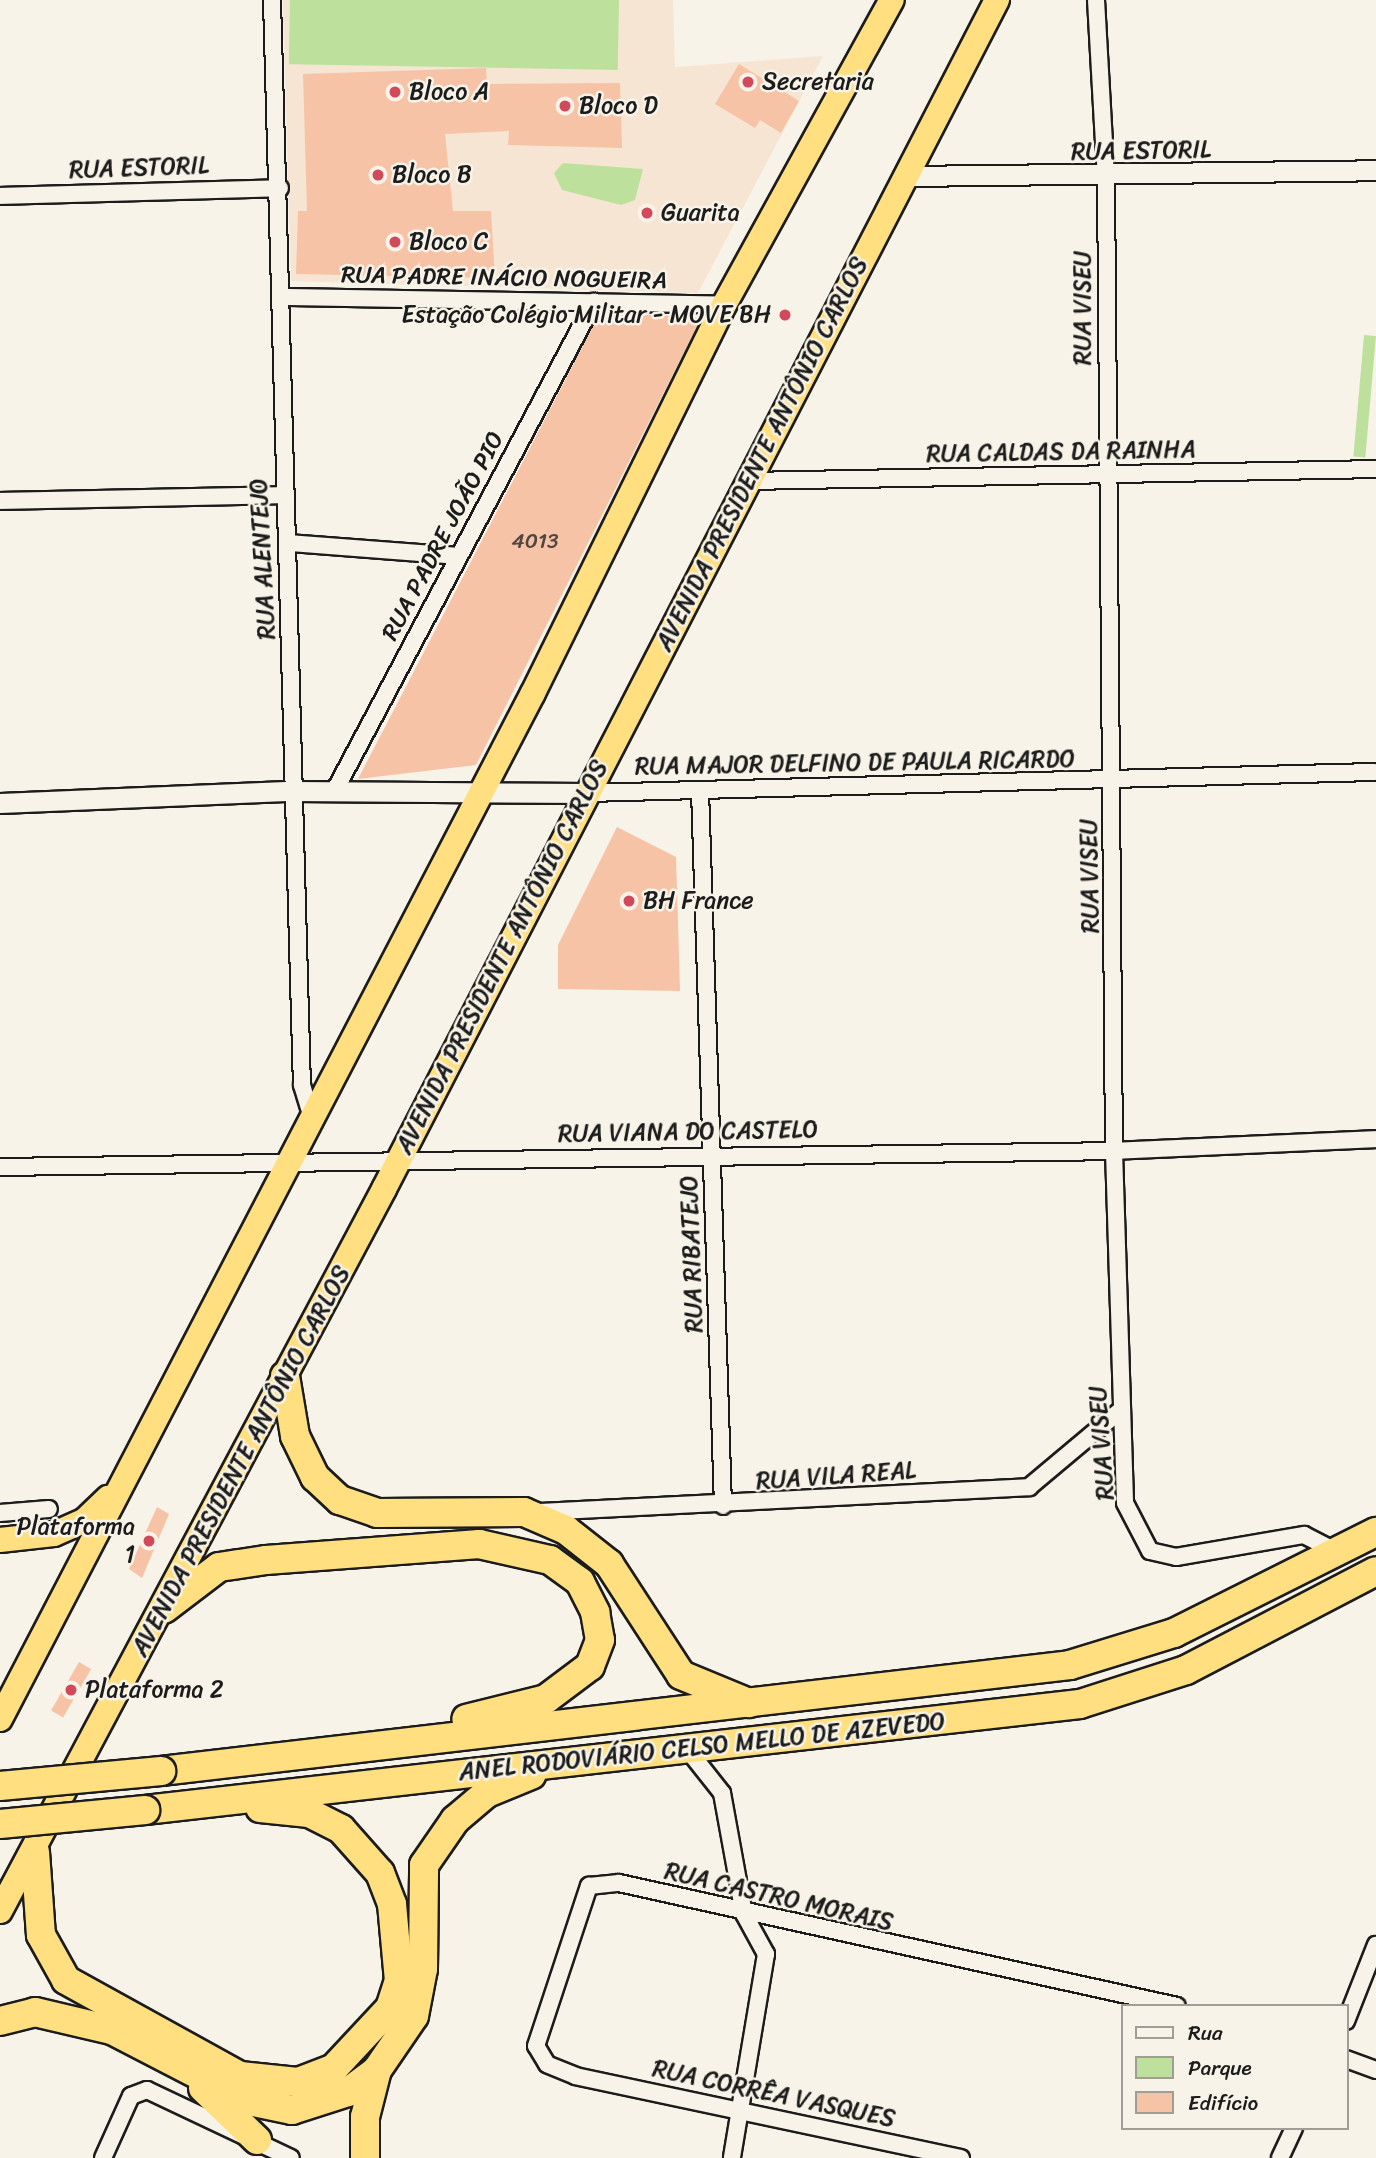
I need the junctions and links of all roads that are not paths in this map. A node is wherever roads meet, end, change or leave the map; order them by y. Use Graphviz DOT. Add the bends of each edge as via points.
graph roads {
  1 [pos="272,0"];
  2 [pos="892,0"];
  3 [pos="997,0"];
  4 [pos="1096,0"];
  5 [pos="1376,170"];
  6 [pos="906,176"];
  7 [pos="1106,178"];
  8 [pos="280,188"];
  9 [pos="0,196"];
  10 [pos="283,297"];
  11 [pos="594,302"];
  12 [pos="724,305"];
  13 [pos="1376,469"];
  14 [pos="1105,474"];
  15 [pos="748,481"];
  16 [pos="282,495"];
  17 [pos="0,501"];
  18 [pos="289,543"];
  19 [pos="457,556"];
  20 [pos="1375,772"];
  21 [pos="1112,782"];
  22 [pos="700,790"];
  23 [pos="292,791"];
  24 [pos="334,792"];
  25 [pos="481,793"];
  26 [pos="587,793"];
  27 [pos="0,803"];
  28 [pos="311,1114"];
  29 [pos="1376,1139"];
  30 [pos="1114,1152"];
  31 [pos="712,1154"];
  32 [pos="291,1162"];
  33 [pos="397,1162"];
  34 [pos="0,1167"];
  35 [pos="285,1376"];
  36 [pos="1122,1409"];
  37 [pos="124,1483"];
  38 [pos="723,1506"];
  39 [pos="50,1509"];
  40 [pos="524,1512"];
  41 [pos="0,1513"];
  42 [pos="1376,1532"];
  43 [pos="0,1540"];
  44 [pos="1337,1552"];
  45 [pos="1376,1571"];
  46 [pos="164,1609"];
  47 [pos="751,1704"];
  48 [pos="0,1719"];
  49 [pos="365,1743"];
  50 [pos="688,1749"];
  51 [pos="580,1760"];
  52 [pos="0,1786"];
  53 [pos="209,1803"];
  54 [pos="0,1824"];
  55 [pos="35,1853"];
  56 [pos="0,1911"];
  57 [pos="744,1914"];
  58 [pos="1376,1945"];
  59 [pos="1168,2004"];
  60 [pos="1348,2016"];
  61 [pos="0,2021"];
  62 [pos="1348,2060"];
  63 [pos="377,2070"];
  64 [pos="1376,2070"];
  65 [pos="188,2073"];
  66 [pos="576,2076"];
  67 [pos="743,2108"];
  68 [pos="1293,2130"];
  69 [pos="257,2140"];
  70 [pos="103,2158"];
  71 [pos="291,2158"];
  72 [pos="365,2158"];
  73 [pos="732,2158"];
  74 [pos="961,2158"];
  75 [pos="1280,2158"];
  1 -- 8 [label="street, RUA ALENTEJO"];
  2 -- 12 [label="highway"];
  3 -- 6 [label="highway, AVENIDA PRESIDENTE ANTÔNIO CARLOS"];
  4 -- 7 [label="street, RUA VISEU"];
  5 -- 7 [label="street, RUA ESTORIL"];
  6 -- 7 [label="street, RUA ESTORIL"];
  6 -- 15 [label="highway, AVENIDA PRESIDENTE ANTÔNIO CARLOS"];
  7 -- 14 [label="street, RUA VISEU"];
  8 -- 9 [label="street, RUA ESTORIL"];
  8 -- 10 [label="street, RUA ALENTEJO"];
  10 -- 11 [label="street, RUA PADRE INÁCIO NOGUEIRA"];
  10 -- 16 [label="street, RUA ALENTEJO"];
  11 -- 12 [label="street, RUA PADRE INÁCIO NOGUEIRA"];
  11 -- 19 [label="street, RUA PADRE JOÃO PIO"];
  12 -- 25 [label="highway"];
  13 -- 14 [label="street, RUA CALDAS DA RAINHA"];
  14 -- 15 [label="street, RUA CALDAS DA RAINHA"];
  14 -- 21 [label="street, RUA VISEU"];
  15 -- 26 [label="highway, AVENIDA PRESIDENTE ANTÔNIO CARLOS"];
  16 -- 17 [label="street"];
  16 -- 18 [label="street, RUA ALENTEJO"];
  18 -- 19 [label="street"];
  18 -- 23 [label="street, RUA ALENTEJO"];
  19 -- 24 [label="street, RUA PADRE JOÃO PIO"];
  20 -- 21 [label="street, RUA MAJOR DELFINO DE PAULA RICARDO"];
  21 -- 22 [label="street, RUA MAJOR DELFINO DE PAULA RICARDO"];
  21 -- 30 [label="street, RUA VISEU"];
  22 -- 26 [label="street, RUA MAJOR DELFINO DE PAULA RICARDO"];
  22 -- 31 [label="street, RUA RIBATEJO"];
  23 -- 24 [label="street, RUA MAJOR DELFINO DE PAULA RICARDO"];
  23 -- 27 [label="street, RUA MAJOR DELFINO DE PAULA RICARDO"];
  23 -- 28 [label="street, RUA ALENTEJO" via="302,1085"];
  24 -- 25 [label="street, RUA MAJOR DELFINO DE PAULA RICARDO"];
  25 -- 26 [label="street, RUA MAJOR DELFINO DE PAULA RICARDO"];
  25 -- 28 [label="highway"];
  26 -- 33 [label="highway, AVENIDA PRESIDENTE ANTÔNIO CARLOS"];
  28 -- 32 [label="highway"];
  29 -- 30 [label="street, RUA VIANA DO CASTELO"];
  30 -- 31 [label="street, RUA VIANA DO CASTELO"];
  30 -- 36 [label="street, RUA VISEU"];
  31 -- 33 [label="street, RUA VIANA DO CASTELO"];
  31 -- 38 [label="street, RUA RIBATEJO"];
  32 -- 33 [label="street, RUA VIANA DO CASTELO"];
  32 -- 34 [label="street, RUA VIANA DO CASTELO"];
  32 -- 37 [label="highway"];
  33 -- 35 [label="highway, AVENIDA PRESIDENTE ANTÔNIO CARLOS"];
  35 -- 40 [label="highway" via="295,1436 314,1477 340,1500 377,1513"];
  35 -- 46 [label="highway, AVENIDA PRESIDENTE ANTÔNIO CARLOS"];
  36 -- 38 [label="street, RUA VILA REAL" via="1029,1487"];
  36 -- 44 [label="street, RUA VISEU" via="1125,1503 1150,1551 1175,1557 1304,1535"];
  37 -- 43 [label="highway" via="85,1520 64,1530"];
  37 -- 48 [label="highway"];
  38 -- 40 [label="street, RUA VILA REAL"];
  39 -- 41 [label="street"];
  40 -- 47 [label="highway" via="566,1530 609,1564 681,1675"];
  42 -- 44 [label="highway, ANEL RODOVIÁRIO CELSO MELLO DE AZEVEDO"];
  44 -- 47 [label="highway, ANEL RODOVIÁRIO CELSO MELLO DE AZEVEDO" via="1174,1633 1070,1665"];
  45 -- 50 [label="highway, ANEL RODOVIÁRIO CELSO MELLO DE AZEVEDO" via="1186,1670 1080,1704"];
  46 -- 49 [label="highway" via="219,1567 480,1544 550,1560 579,1583 600,1640 590,1666 574,1681 546,1699"];
  46 -- 55 [label="highway, AVENIDA PRESIDENTE ANTÔNIO CARLOS"];
  47 -- 49 [label="highway, ANEL RODOVIÁRIO CELSO MELLO DE AZEVEDO"];
  49 -- 52 [label="highway, ANEL RODOVIÁRIO CELSO MELLO DE AZEVEDO, bridge" via="161,1772"];
  50 -- 51 [label="highway, ANEL RODOVIÁRIO CELSO MELLO DE AZEVEDO"];
  50 -- 57 [label="street" via="722,1793"];
  51 -- 53 [label="highway, ANEL RODOVIÁRIO CELSO MELLO DE AZEVEDO"];
  51 -- 63 [label="highway" via="487,1793 438,1842 424,1865 423,1969 414,2016"];
  53 -- 54 [label="highway, ANEL RODOVIÁRIO CELSO MELLO DE AZEVEDO, bridge"];
  53 -- 55 [label="highway" via="309,1813 341,1829 380,1873 392,1904 399,1981 373,2032 321,2075 299,2082 240,2076 66,1980 41,1936"];
  55 -- 56 [label="highway, AVENIDA PRESIDENTE ANTÔNIO CARLOS"];
  57 -- 59 [label="street, RUA CASTRO MORAIS"];
  57 -- 66 [label="street, RUA CASTRO MORAIS" via="619,1883 589,1886 536,2046 547,2064"];
  57 -- 67 [label="street" via="766,1954"];
  58 -- 60 [label="street"];
  61 -- 65 [label="highway" via="35,2012 112,2030"];
  62 -- 64 [label="street"];
  63 -- 65 [label="highway" via="348,2092 292,2110 249,2101"];
  63 -- 72 [label="highway" via="365,2117"];
  65 -- 69 [label="highway"];
  66 -- 67 [label="street, RUA CORRÊA VASQUES"];
  67 -- 73 [label="street"];
  67 -- 74 [label="street, RUA CORRÊA VASQUES"];
  68 -- 75 [label="street"];
  69 -- 70 [label="street" via="155,2091 131,2096"];
  69 -- 71 [label="street"];
}
